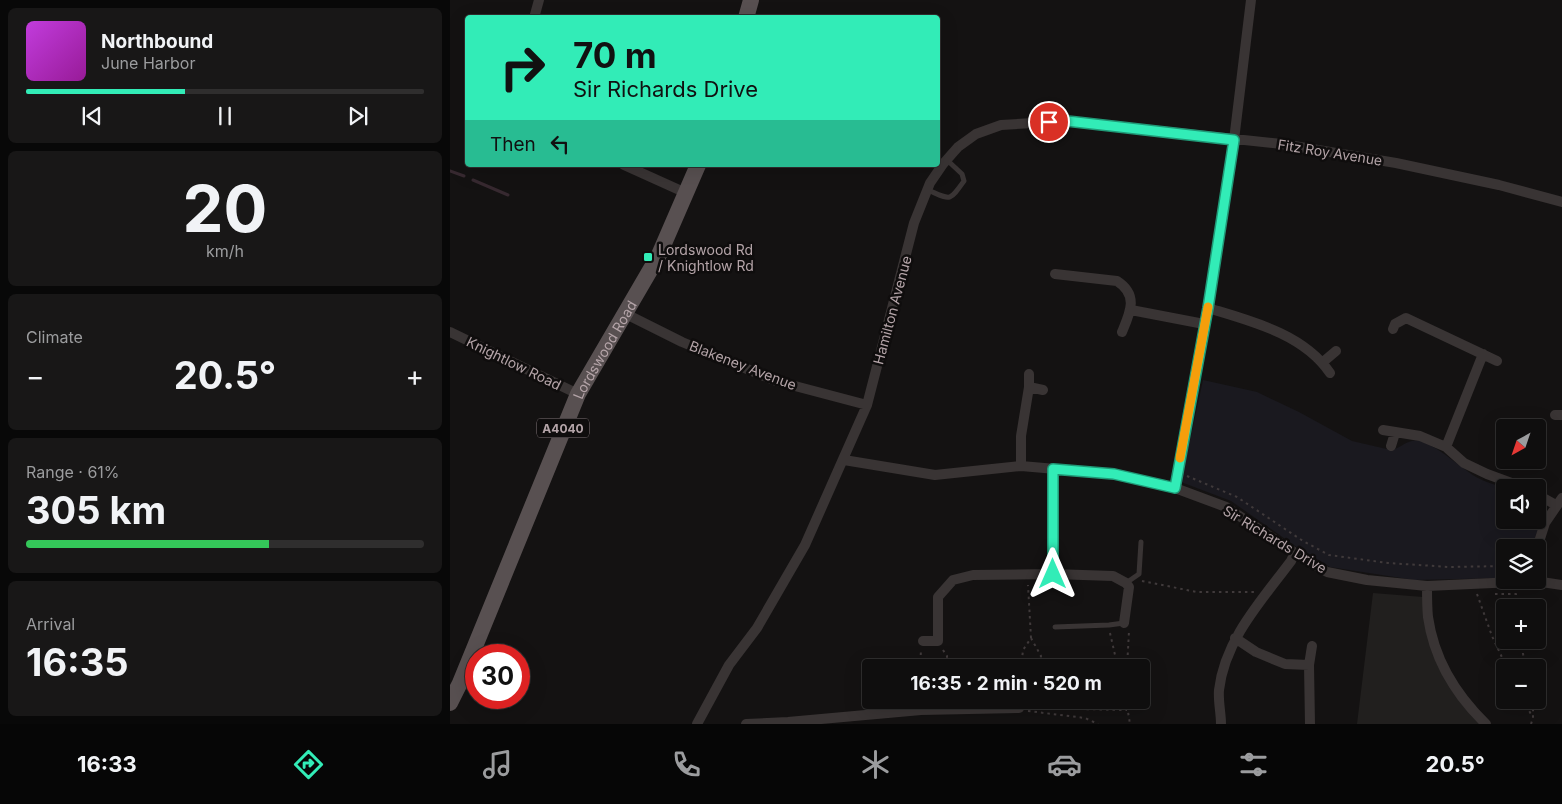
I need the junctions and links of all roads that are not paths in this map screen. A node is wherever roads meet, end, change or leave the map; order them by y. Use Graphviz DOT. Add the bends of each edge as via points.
graph roads {
  1 [pos="539,0"];
  2 [pos="751,0"];
  3 [pos="1251,0"];
  4 [pos="535,15"];
  5 [pos="747,15"];
  6 [pos="1234,140"];
  7 [pos="947,160"];
  8 [pos="628,167"];
  9 [pos="697,167"];
  10 [pos="928,190"];
  11 [pos="686,193"];
  12 [pos="1562,202"];
  13 [pos="1055,274"];
  14 [pos="1208,308"];
  15 [pos="1131,310"];
  16 [pos="624,313"];
  17 [pos="1204,324"];
  18 [pos="1393,329"];
  19 [pos="450,332"];
  20 [pos="1122,332"];
  21 [pos="1336,351"];
  22 [pos="1483,354"];
  23 [pos="1497,361"];
  24 [pos="1322,362"];
  25 [pos="1029,374"];
  26 [pos="1330,374"];
  27 [pos="1029,387"];
  28 [pos="1043,390"];
  29 [pos="578,394"];
  30 [pos="867,404"];
  31 [pos="1383,430"];
  32 [pos="1396,433"];
  33 [pos="1391,446"];
  34 [pos="1446,447"];
  35 [pos="844,460"];
  36 [pos="1021,466"];
  37 [pos="1053,469"];
  38 [pos="1501,479"];
  39 [pos="1175,488"];
  40 [pos="1546,498"];
  41 [pos="1559,502"];
  42 [pos="1540,539"];
  43 [pos="1141,542"];
  44 [pos="1295,553"];
  45 [pos="1053,574"];
  46 [pos="1496,582"];
  47 [pos="1546,582"];
  48 [pos="1128,585"];
  49 [pos="1562,585"];
  50 [pos="1427,586"];
  51 [pos="1124,623"];
  52 [pos="1055,627"];
  53 [pos="1235,638"];
  54 [pos="923,641"];
  55 [pos="1312,646"];
  56 [pos="1309,665"];
  57 [pos="450,703"];
  58 [pos="970,709"];
  59 [pos="788,723"];
  60 [pos="697,724"];
  61 [pos="746,724"];
  62 [pos="1222,724"];
  63 [pos="1310,724"];
  64 [pos="1486,724"];
  1 -- 4 [label="street"];
  2 -- 5 [label="main road"];
  3 -- 6 [label="street"];
  6 -- 7 [label="street, Hamilton Avenue" via="1067,121 1031,122 1001,125 976,134"];
  6 -- 12 [label="street, Fitz Roy Avenue" via="1282,144 1396,163"];
  6 -- 14 [label="street"];
  7 -- 10 [label="street, Hamilton Avenue"];
  7 -- 10 [label="lane" via="962,174 964,181 950,198"];
  8 -- 11 [label="street"];
  9 -- 11 [label="main road, Lordswood Road / A4040"];
  10 -- 30 [label="street, Hamilton Avenue" via="914,223"];
  11 -- 16 [label="main road, Lordswood Road / A4040" via="659,255"];
  13 -- 15 [label="street" via="1117,281 1125,286 1132,301"];
  14 -- 17 [label="street"];
  14 -- 24 [label="street" via="1288,337"];
  15 -- 17 [label="street"];
  15 -- 20 [label="street"];
  16 -- 29 [label="main road, Lordswood Road / A4040"];
  16 -- 30 [label="street, Blakeney Avenue" via="682,342 776,381"];
  17 -- 39 [label="street"];
  18 -- 22 [label="street" via="1395,324 1406,318"];
  19 -- 29 [label="street, Knightlow Road"];
  21 -- 24 [label="street"];
  22 -- 23 [label="street"];
  22 -- 34 [label="street"];
  24 -- 26 [label="street"];
  25 -- 27 [label="street"];
  27 -- 28 [label="street"];
  27 -- 36 [label="street" via="1021,436"];
  29 -- 57 [label="main road, Lordswood Road / A4040"];
  30 -- 35 [label="street, Hamilton Avenue"];
  31 -- 32 [label="street"];
  32 -- 33 [label="street"];
  32 -- 34 [label="street" via="1420,436"];
  34 -- 38 [label="street" via="1464,463"];
  35 -- 36 [label="street, Sir Richards Drive" via="935,475"];
  35 -- 60 [label="street, Hamilton Avenue" via="805,546 757,628 729,665"];
  36 -- 37 [label="street, Sir Richards Drive"];
  37 -- 39 [label="street, Sir Richards Drive" via="1114,474"];
  37 -- 45 [label="street"];
  39 -- 44 [label="street, Sir Richards Drive" via="1226,507"];
  40 -- 41 [label="street"];
  41 -- 42 [label="street" via="1544,524"];
  43 -- 48 [label="lane" via="1139,574"];
  44 -- 50 [label="street, Sir Richards Drive" via="1327,572"];
  44 -- 53 [label="street"];
  45 -- 48 [label="street" via="1113,576"];
  45 -- 54 [label="street" via="972,575 953,580 938,597 938,641"];
  46 -- 50 [label="street, Sir Richards Drive"];
  47 -- 49 [label="street, Sir Richards Drive"];
  48 -- 51 [label="street"];
  50 -- 64 [label="street" via="1428,618 1443,667 1466,703"];
  51 -- 52 [label="lane"];
  53 -- 56 [label="street" via="1256,652 1285,664"];
  53 -- 62 [label="street" via="1224,665 1219,691"];
  55 -- 56 [label="street"];
  56 -- 63 [label="street"];
  58 -- 59 [label="street" via="921,710"];
  59 -- 61 [label="street"];
}
